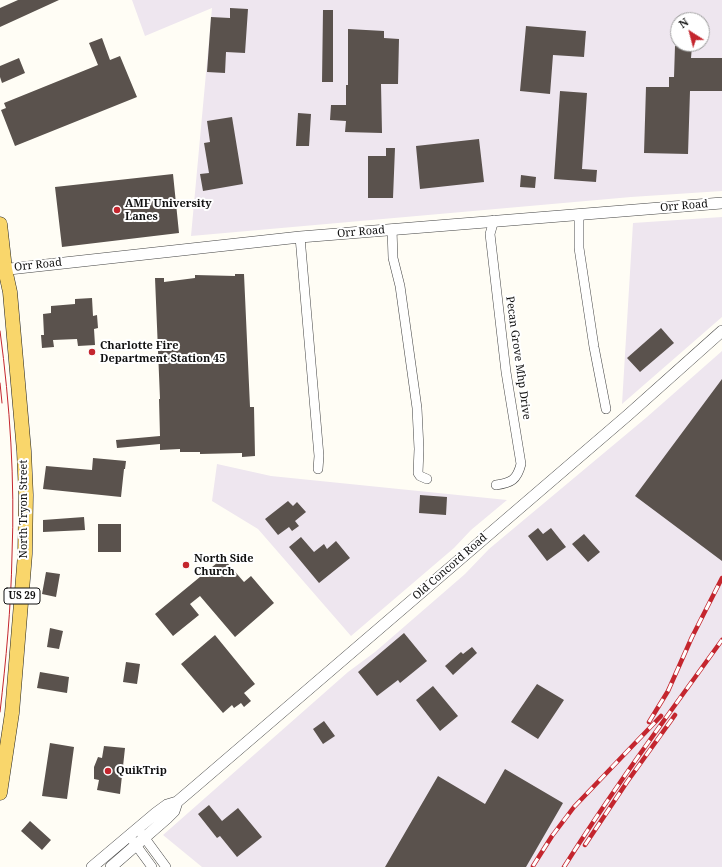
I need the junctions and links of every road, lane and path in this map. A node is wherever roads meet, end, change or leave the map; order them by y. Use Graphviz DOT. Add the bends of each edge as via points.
graph roads {
  1 [pos="722,203"];
  2 [pos="579,214"];
  3 [pos="494,220"];
  4 [pos="0,224"];
  5 [pos="392,229"];
  6 [pos="300,237"];
  7 [pos="3,269"];
  8 [pos="722,331"];
  9 [pos="606,409"];
  10 [pos="318,469"];
  11 [pos="427,479"];
  12 [pos="496,485"];
  13 [pos="0,794"];
  14 [pos="137,837"];
  15 [pos="92,867"];
  16 [pos="111,867"];
  17 [pos="152,867"];
  18 [pos="166,867"];
  1 -- 2 [label="street, Orr Road"];
  2 -- 3 [label="street, Orr Road"];
  2 -- 9 [label="street" via="579,248"];
  3 -- 5 [label="street, Orr Road"];
  3 -- 12 [label="street, Pecan Grove Mhp Drive" via="490,234 506,372 521,464 512,481"];
  4 -- 7 [label="main road, North Tryon Street / US 29"];
  5 -- 6 [label="street, Orr Road"];
  5 -- 11 [label="street" via="393,258 400,286 417,408 418,473"];
  6 -- 7 [label="street, Orr Road"];
  6 -- 10 [label="street"];
  7 -- 13 [label="main road, North Tryon Street / US 29" via="11,300 26,498 25,554 12,713"];
  8 -- 14 [label="street, Old Concord Road" via="628,415 177,802 161,809"];
  14 -- 15 [label="street, Old Concord Road"];
  14 -- 16 [label="street, Old Concord Road"];
  14 -- 17 [label="street"];
  14 -- 18 [label="street"];
}
